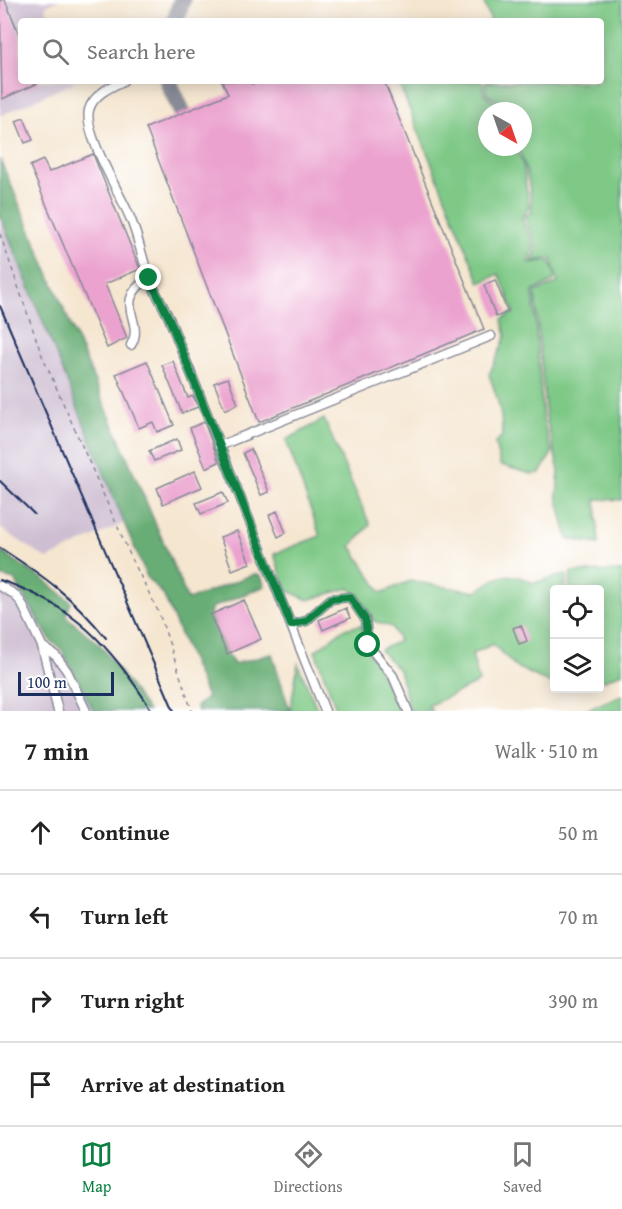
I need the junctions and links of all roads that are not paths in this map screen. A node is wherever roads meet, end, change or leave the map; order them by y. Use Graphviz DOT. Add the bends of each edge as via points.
graph roads {
  1 [pos="118,84"];
  2 [pos="149,278"];
  3 [pos="491,336"];
  4 [pos="131,345"];
  5 [pos="219,446"];
  6 [pos="0,586"];
  7 [pos="291,625"];
  8 [pos="42,646"];
  9 [pos="58,711"];
  10 [pos="86,711"];
  11 [pos="325,711"];
  12 [pos="408,711"];
  1 -- 2 [label="lane" via="101,94 89,109 88,117 105,167 132,221"];
  2 -- 4 [label="lane" via="137,286 129,302 134,337"];
  2 -- 5 [label="lane" via="169,318"];
  3 -- 5 [label="lane"];
  5 -- 7 [label="lane"];
  6 -- 8 [label="lane" via="21,602"];
  7 -- 11 [label="lane"];
  7 -- 12 [label="lane" via="306,621 331,599 350,597 365,619 368,645 393,676"];
  8 -- 9 [label="lane"];
  8 -- 10 [label="lane" via="67,671"];
}
